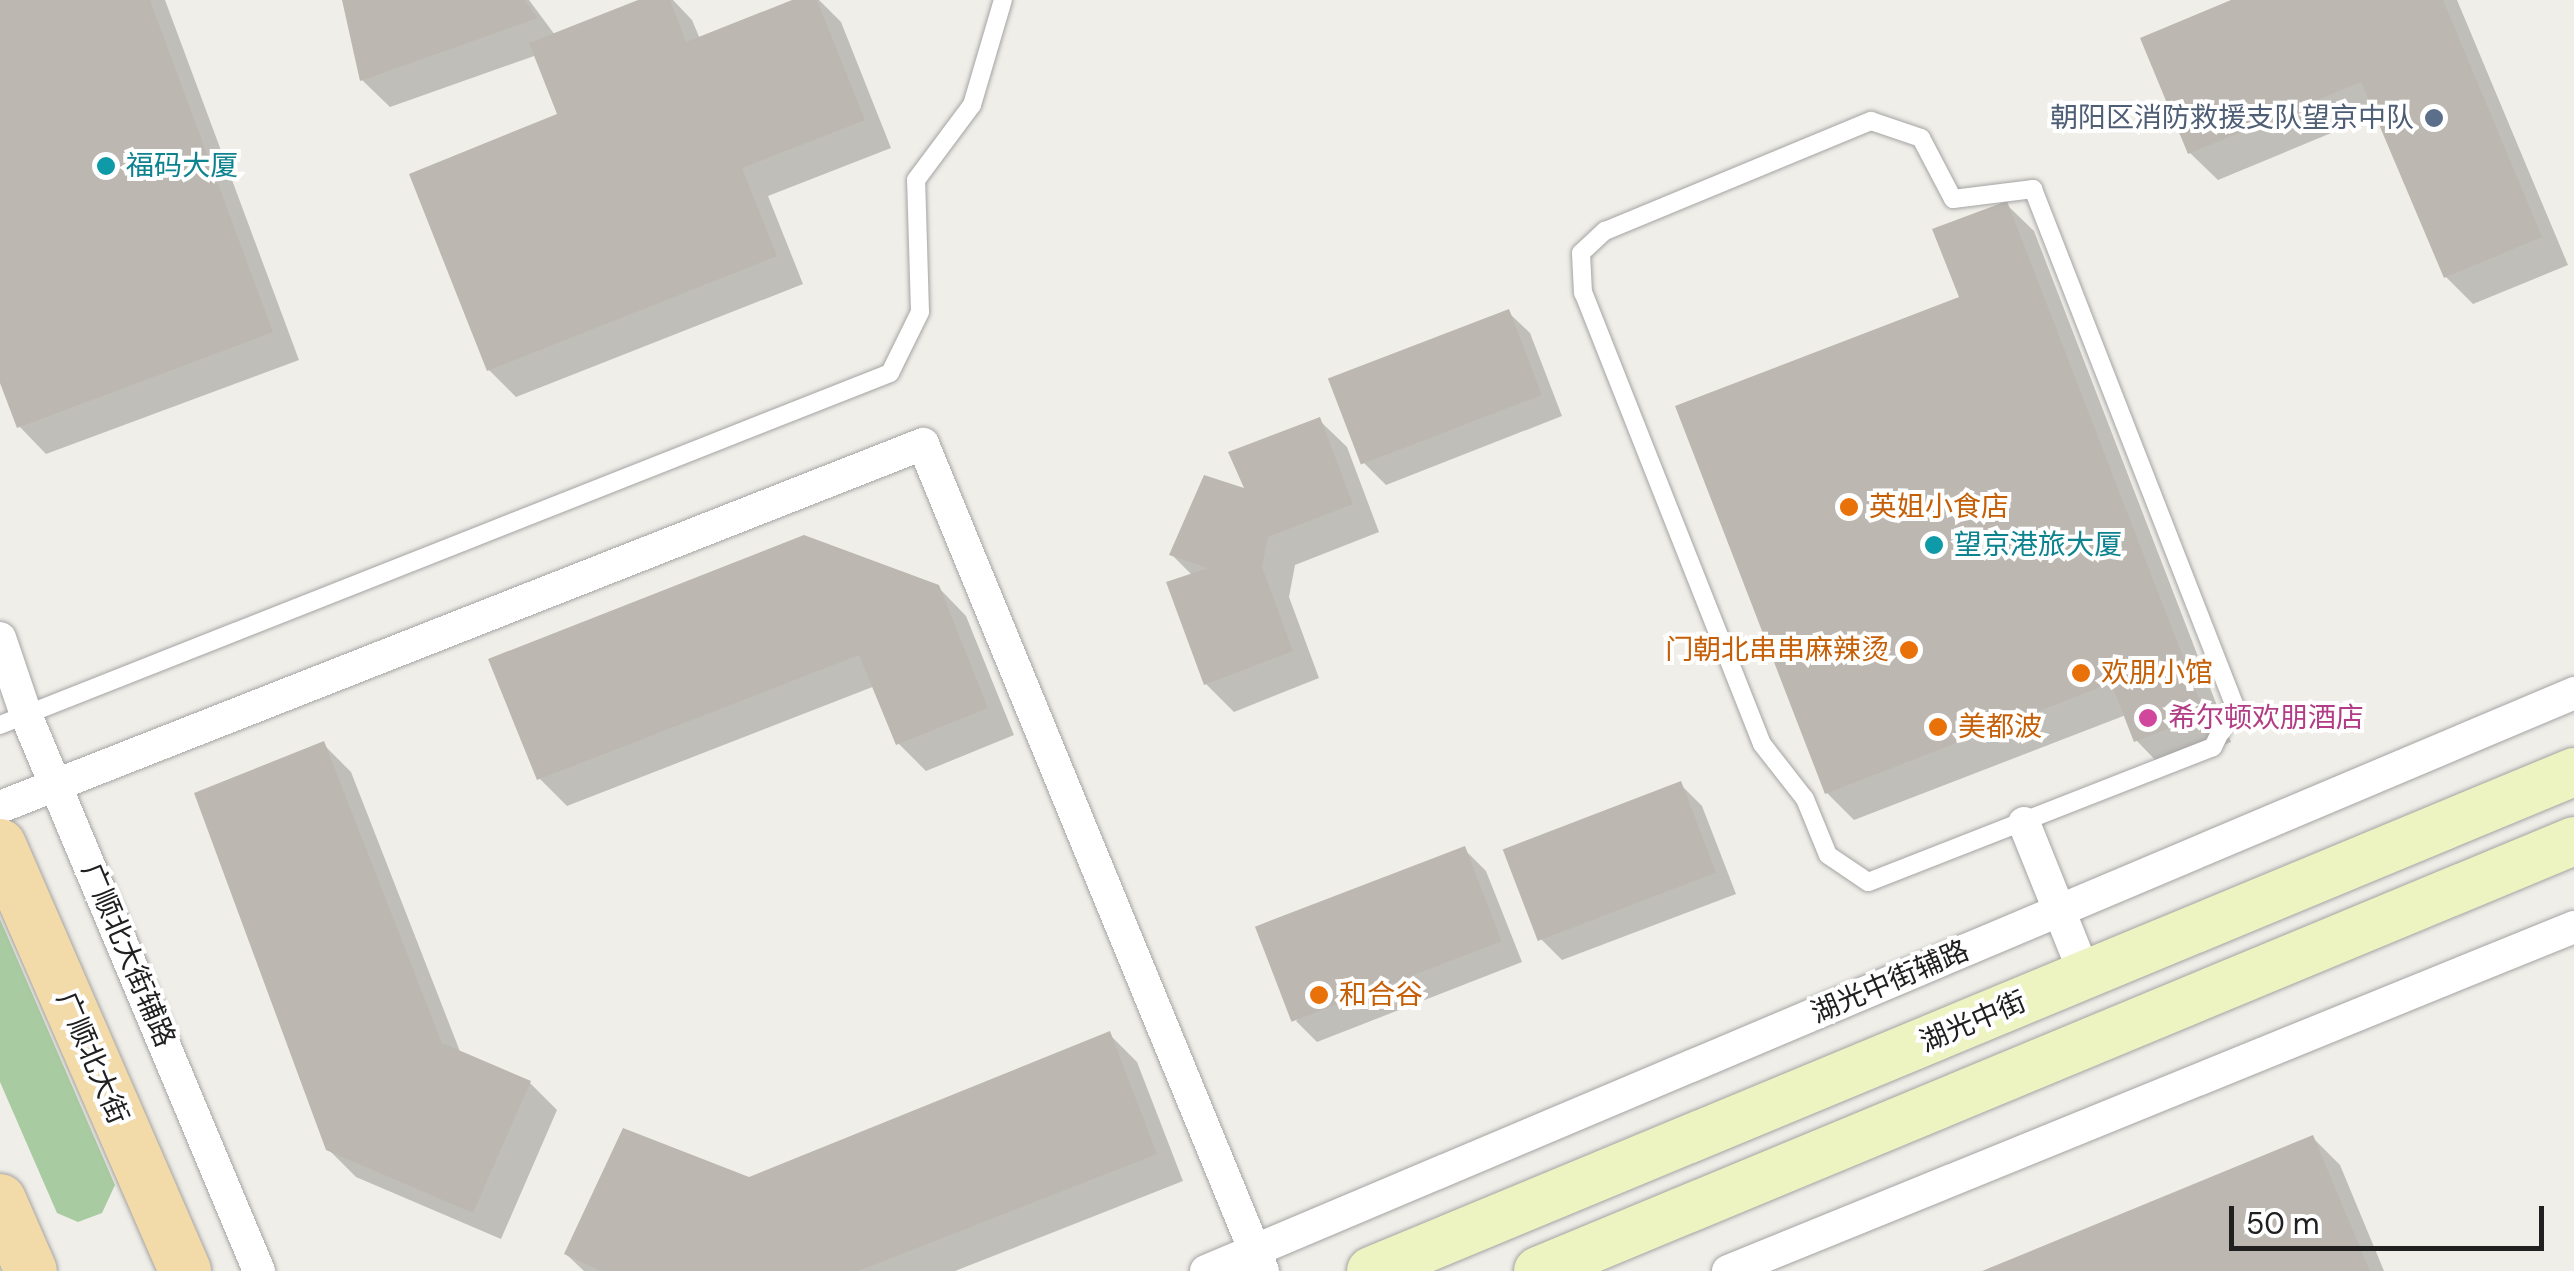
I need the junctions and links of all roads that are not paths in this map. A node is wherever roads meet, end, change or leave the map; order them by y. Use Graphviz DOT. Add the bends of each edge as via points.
graph roads {
  1 [pos="1003,0"];
  2 [pos="0,638"];
  3 [pos="2574,693"];
  4 [pos="13,720"];
  5 [pos="2574,772"];
  6 [pos="56,783"];
  7 [pos="0,807"];
  8 [pos="2024,824"];
  9 [pos="2574,841"];
  10 [pos="0,845"];
  11 [pos="2059,911"];
  12 [pos="2574,927"];
  13 [pos="2085,975"];
  14 [pos="0,1200"];
  15 [pos="1259,1261"];
  16 [pos="1544,1270"];
  17 [pos="31,1271"];
  18 [pos="185,1271"];
  19 [pos="259,1271"];
  20 [pos="1206,1271"];
  21 [pos="1371,1271"];
  22 [pos="1728,1271"];
  1 -- 4 [label="lane" via="972,105 916,180 920,312 890,373"];
  2 -- 4 [label="street, 广顺北大街辅路"];
  3 -- 11 [label="street, 湖光中街辅路"];
  4 -- 6 [label="street, 广顺北大街辅路"];
  5 -- 13 [label="main road, 湖光中街"];
  6 -- 7 [label="street"];
  6 -- 15 [label="street" via="924,444"];
  6 -- 19 [label="street, 广顺北大街辅路"];
  8 -- 8 [label="lane" via="2213,747 2234,704 2033,189 1954,199 1921,138 1871,121 1605,232 1582,253 1584,293 1762,744 1805,799 1828,855 1868,882"];
  8 -- 11 [label="street"];
  9 -- 16 [label="main road"];
  10 -- 18 [label="main road, 广顺北大街"];
  11 -- 13 [label="street"];
  11 -- 15 [label="street, 湖光中街辅路"];
  12 -- 22 [label="street"];
  13 -- 21 [label="main road, 湖光中街"];
  14 -- 17 [label="main road"];
  15 -- 20 [label="street, 湖光中街辅路"];
}
